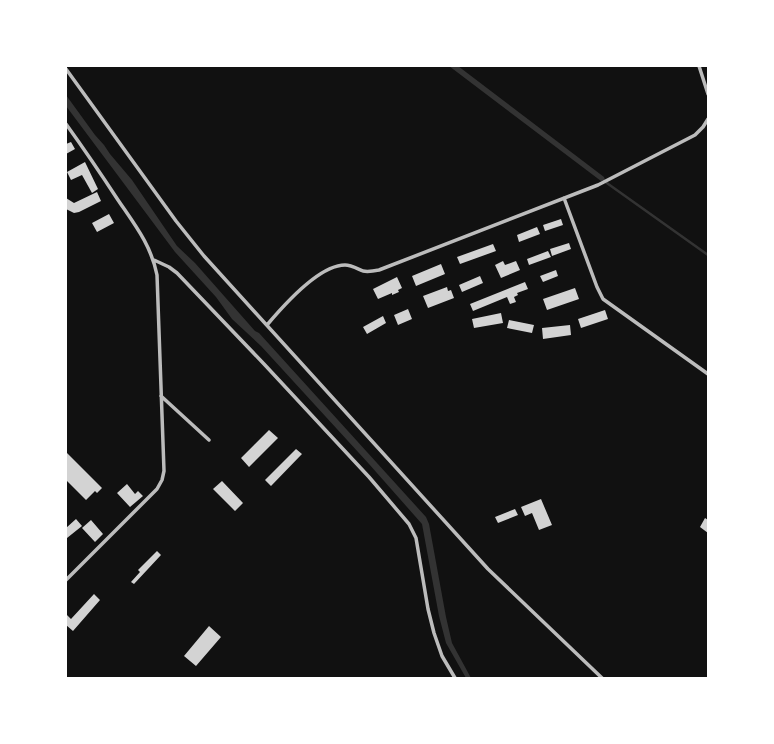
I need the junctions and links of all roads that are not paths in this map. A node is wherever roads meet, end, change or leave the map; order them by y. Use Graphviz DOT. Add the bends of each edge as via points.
graph roads {
  1 [pos="699,66"];
  2 [pos="66,69"];
  3 [pos="708,94"];
  4 [pos="708,119"];
  5 [pos="66,124"];
  6 [pos="564,198"];
  7 [pos="154,260"];
  8 [pos="267,325"];
  9 [pos="708,374"];
  10 [pos="161,396"];
  11 [pos="209,440"];
  12 [pos="66,580"];
  13 [pos="455,678"];
  14 [pos="602,678"];
  1 -- 3 [label="street"];
  2 -- 8 [label="street" via="176,221"];
  4 -- 6 [label="street" via="695,135 598,185"];
  5 -- 7 [label="street" via="147,244"];
  6 -- 8 [label="street" via="379,270 365,271 346,265 334,267 300,290"];
  6 -- 9 [label="street" via="603,299"];
  7 -- 10 [label="street" via="157,275"];
  7 -- 13 [label="street" via="177,273 410,524 416,538 434,633 442,656"];
  8 -- 14 [label="street" via="488,569"];
  10 -- 11 [label="street"];
  10 -- 12 [label="street" via="164,471 157,490"];
}
